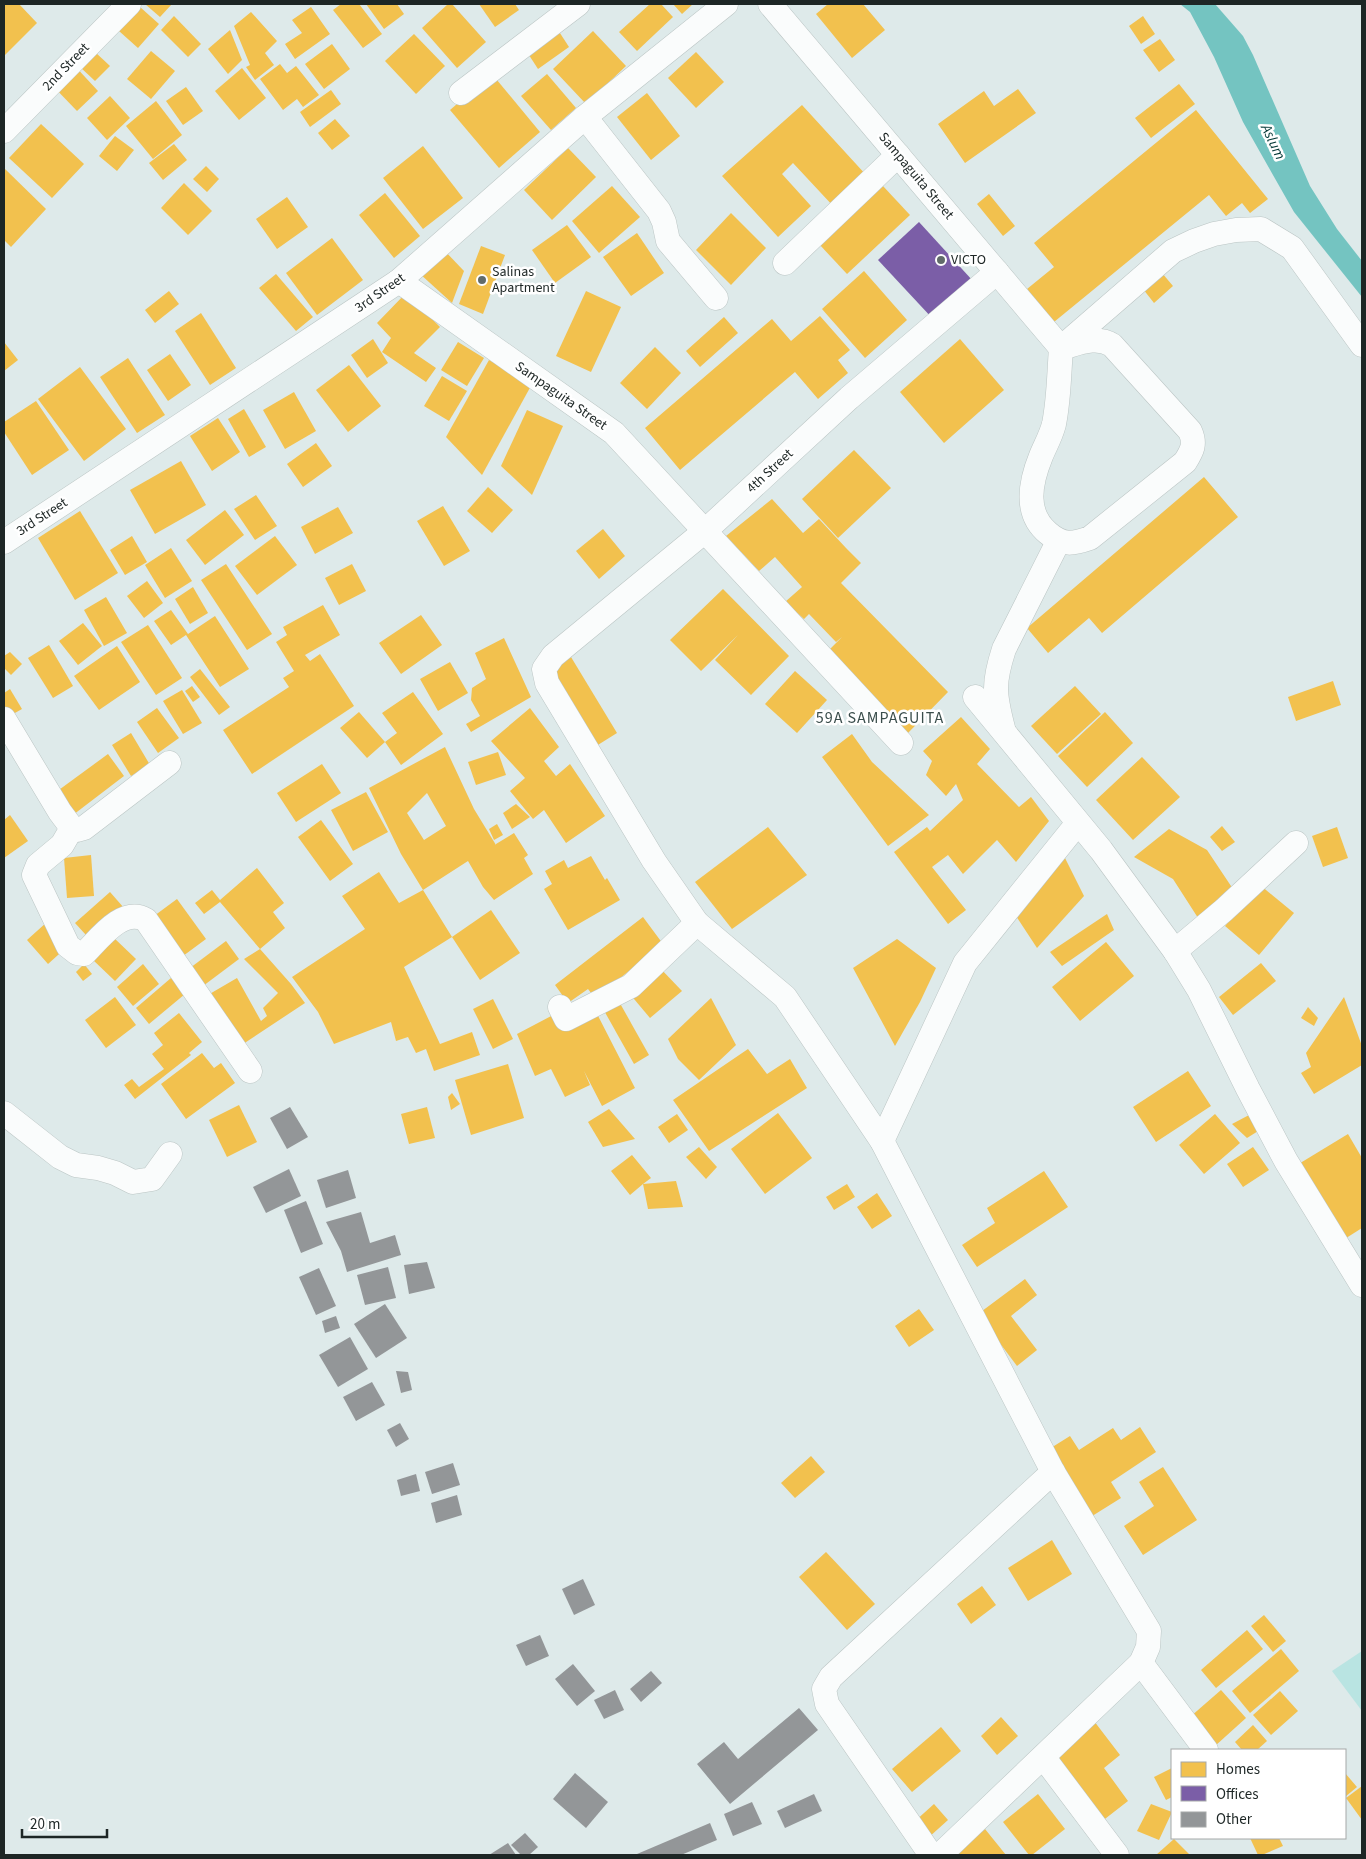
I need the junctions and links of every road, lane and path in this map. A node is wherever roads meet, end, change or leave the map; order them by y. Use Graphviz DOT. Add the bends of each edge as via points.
graph roads {
  1 [pos="129,4"];
  2 [pos="578,4"];
  3 [pos="726,4"];
  4 [pos="770,4"];
  5 [pos="461,94"];
  6 [pos="585,117"];
  7 [pos="4,131"];
  8 [pos="898,155"];
  9 [pos="785,263"];
  10 [pos="997,272"];
  11 [pos="399,281"];
  12 [pos="1119,297"];
  13 [pos="716,298"];
  14 [pos="1112,345"];
  15 [pos="1362,345"];
  16 [pos="1061,348"];
  17 [pos="705,531"];
  18 [pos="4,542"];
  19 [pos="1058,542"];
  20 [pos="975,697"];
  21 [pos="4,719"];
  22 [pos="1004,733"];
  23 [pos="901,743"];
  24 [pos="169,763"];
  25 [pos="66,820"];
  26 [pos="1077,824"];
  27 [pos="1296,844"];
  28 [pos="697,923"];
  29 [pos="1175,951"];
  30 [pos="560,1007"];
  31 [pos="250,1070"];
  32 [pos="4,1113"];
  33 [pos="882,1141"];
  34 [pos="170,1154"];
  35 [pos="1362,1283"];
  36 [pos="1053,1472"];
  37 [pos="1141,1664"];
  38 [pos="1205,1749"];
  39 [pos="1044,1758"];
  40 [pos="931,1855"];
  41 [pos="940,1855"];
  42 [pos="1117,1855"];
  1 -- 7 [label="street, 2nd Street"];
  2 -- 5 [label="street"];
  3 -- 6 [label="street, 3rd Street"];
  4 -- 8 [label="street, Sampaguita Street"];
  6 -- 11 [label="street, 3rd Street"];
  6 -- 13 [label="street" via="659,211 668,240"];
  8 -- 9 [label="street"];
  8 -- 10 [label="street, Sampaguita Street"];
  10 -- 16 [label="street, Sampaguita Street"];
  10 -- 17 [label="street, 4th Street" via="849,398"];
  11 -- 17 [label="street, Sampaguita Street" via="614,433"];
  11 -- 18 [label="street, 3rd Street"];
  12 -- 14 [label="street" via="1109,321"];
  12 -- 15 [label="street" via="1173,251 1194,240 1236,230 1261,230 1292,248"];
  12 -- 16 [label="street"];
  14 -- 16 [label="street" via="1092,340"];
  14 -- 19 [label="street" via="1190,431 1195,441 1185,462 1090,538 1072,543"];
  16 -- 19 [label="street" via="1058,402 1053,427 1035,472 1031,504 1039,526"];
  17 -- 23 [label="street, Sampaguita Street"];
  17 -- 28 [label="street, 4th Street" via="553,656 544,669 547,683 643,844"];
  19 -- 22 [label="street" via="998,666 995,698"];
  20 -- 22 [label="street"];
  21 -- 25 [label="street"];
  22 -- 26 [label="street"];
  24 -- 25 [label="street" via="84,828 77,830"];
  25 -- 31 [label="street" via="62,845 38,865 34,876 68,946 84,954 120,920 131,916 146,920"];
  26 -- 29 [label="street"];
  26 -- 33 [label="street" via="965,963"];
  27 -- 29 [label="street"];
  28 -- 30 [label="street" via="630,986 566,1019"];
  28 -- 33 [label="street" via="785,997"];
  29 -- 35 [label="street" via="1199,990 1286,1161"];
  32 -- 34 [label="street" via="60,1157 134,1182 152,1179"];
  33 -- 36 [label="street"];
  36 -- 37 [label="street" via="1149,1631 1148,1647"];
  36 -- 40 [label="street" via="831,1677 824,1689 827,1704"];
  37 -- 38 [label="street"];
  37 -- 39 [label="street"];
  39 -- 41 [label="street"];
  39 -- 42 [label="street"];
}
